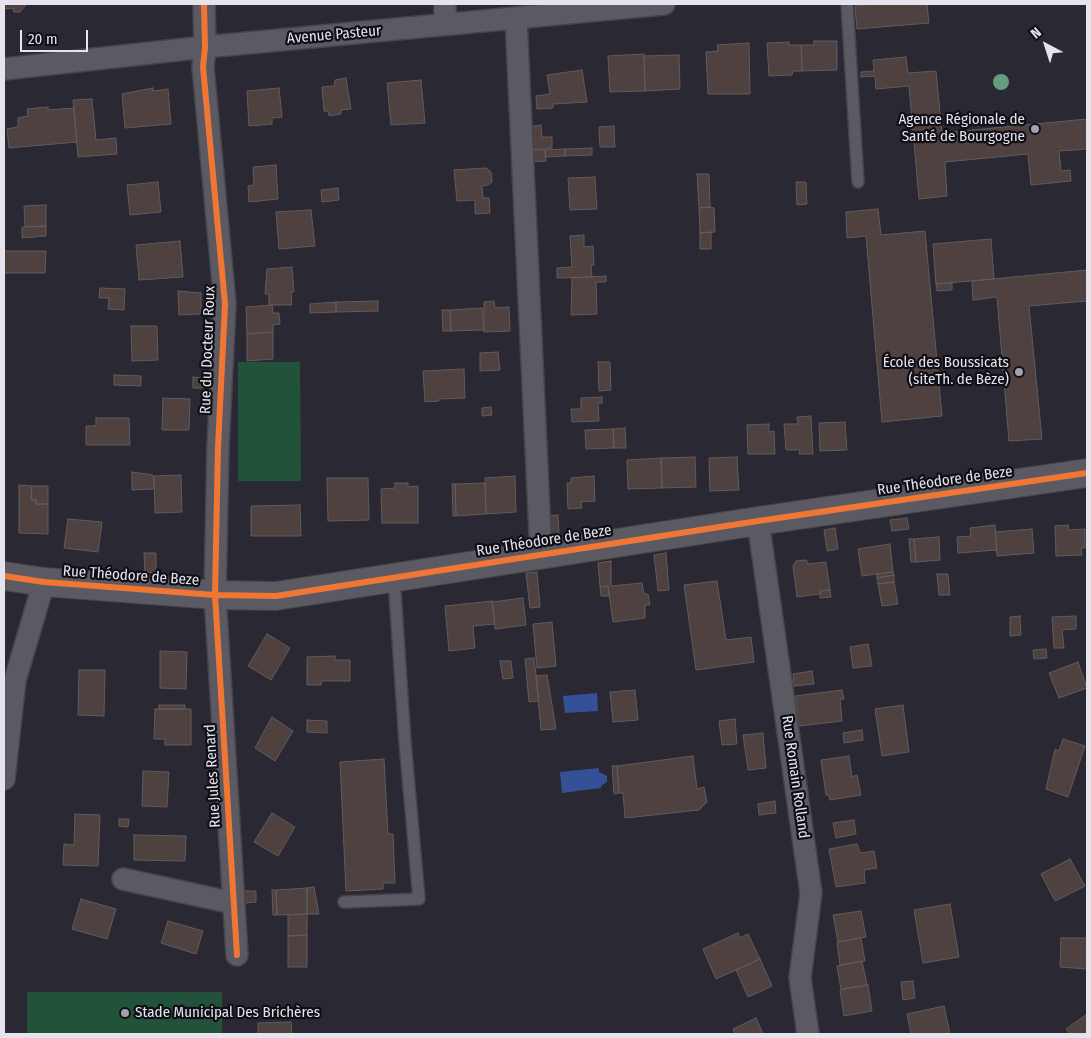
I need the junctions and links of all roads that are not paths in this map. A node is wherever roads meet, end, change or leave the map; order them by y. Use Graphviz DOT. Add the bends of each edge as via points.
graph roads {
  1 [pos="204,4"];
  2 [pos="664,4"];
  3 [pos="847,4"];
  4 [pos="445,14"];
  5 [pos="516,18"];
  6 [pos="205,47"];
  7 [pos="4,69"];
  8 [pos="858,182"];
  9 [pos="1087,473"];
  10 [pos="758,521"];
  11 [pos="541,555"];
  12 [pos="4,576"];
  13 [pos="394,578"];
  14 [pos="44,582"];
  15 [pos="215,595"];
  16 [pos="4,779"];
  17 [pos="123,879"];
  18 [pos="344,902"];
  19 [pos="233,903"];
  20 [pos="237,956"];
  21 [pos="808,1034"];
  1 -- 6 [label="street, Rue du Docteur Roux"];
  2 -- 5 [label="street, Avenue Pasteur"];
  3 -- 8 [label="lane"];
  4 -- 5 [label="street, Avenue Pasteur"];
  4 -- 6 [label="street, Avenue Pasteur"];
  5 -- 11 [label="street"];
  6 -- 7 [label="street, Avenue Pasteur"];
  6 -- 15 [label="street, Rue du Docteur Roux" via="203,66 225,304"];
  9 -- 10 [label="street, Rue Théodore de Beze"];
  10 -- 11 [label="street, Rue Théodore de Beze"];
  10 -- 21 [label="street, Rue Romain Rolland" via="811,893 800,978"];
  11 -- 13 [label="street, Rue Théodore de Beze"];
  12 -- 14 [label="street, Rue Théodore de Beze"];
  13 -- 15 [label="street, Rue Théodore de Beze" via="276,596"];
  13 -- 18 [label="lane" via="419,899"];
  14 -- 15 [label="street, Rue Théodore de Beze"];
  14 -- 16 [label="street" via="15,680"];
  15 -- 19 [label="street, Rue Jules Renard"];
  17 -- 19 [label="street"];
  19 -- 20 [label="street, Rue Jules Renard"];
}
